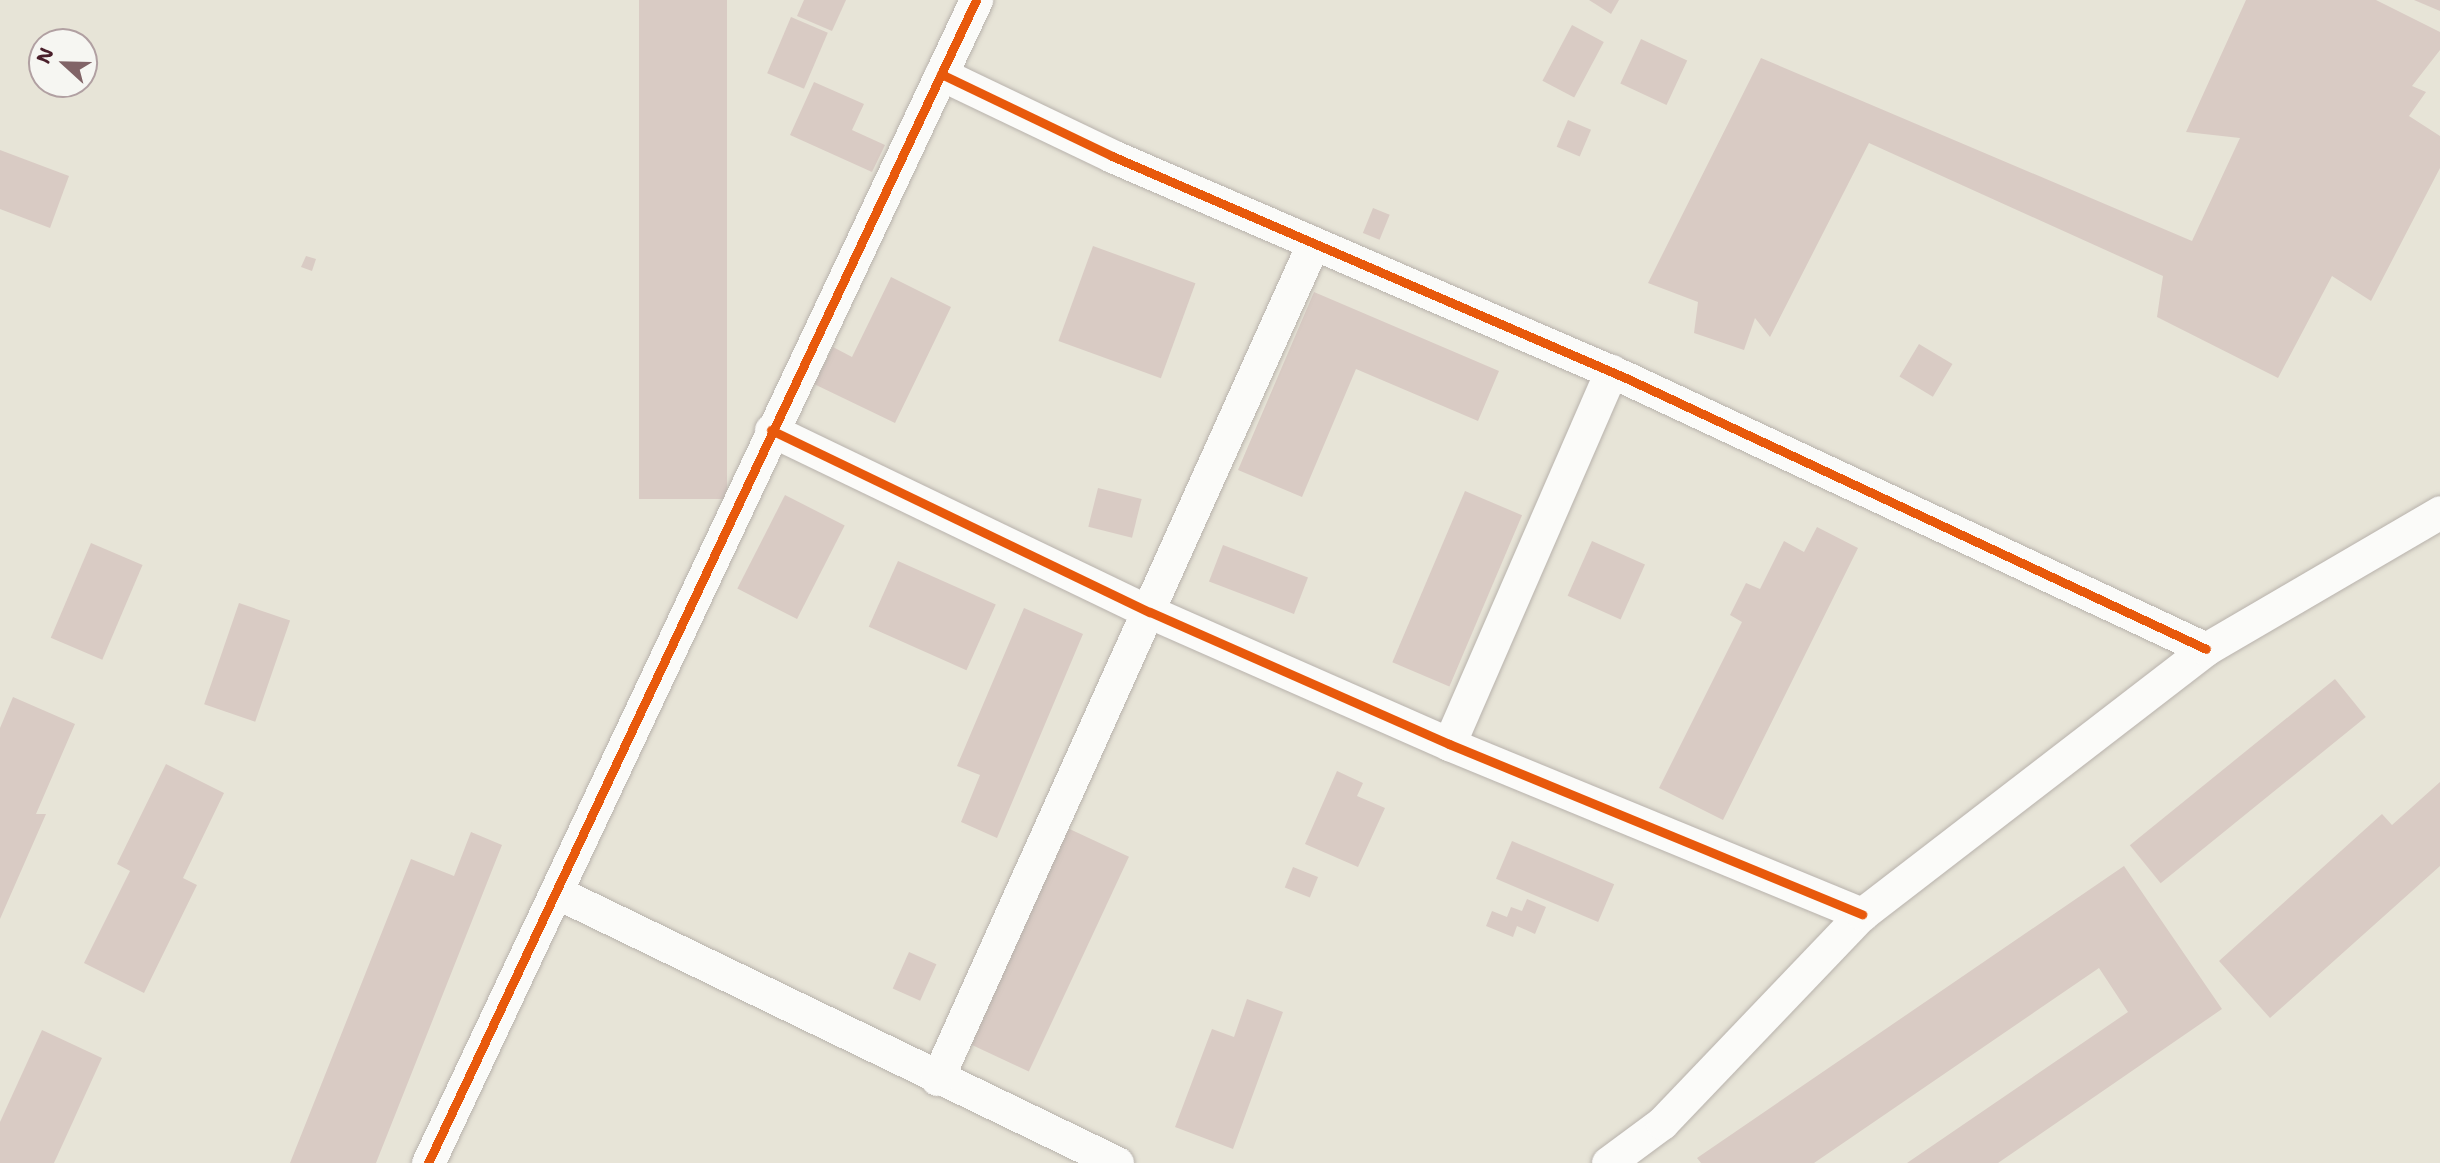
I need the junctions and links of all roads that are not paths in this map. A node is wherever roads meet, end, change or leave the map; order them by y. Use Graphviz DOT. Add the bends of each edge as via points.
graph roads {
  1 [pos="976,0"];
  2 [pos="941,74"];
  3 [pos="1313,244"];
  4 [pos="1611,372"];
  5 [pos="771,430"];
  6 [pos="2440,512"];
  7 [pos="1150,612"];
  8 [pos="2207,649"];
  9 [pos="1449,744"];
  10 [pos="556,892"];
  11 [pos="1862,914"];
  12 [pos="937,1079"];
  13 [pos="428,1163"];
  14 [pos="1117,1163"];
  15 [pos="1608,1163"];
  1 -- 2 [label="street"];
  2 -- 3 [label="street" via="1112,156"];
  2 -- 5 [label="street"];
  3 -- 4 [label="street"];
  3 -- 7 [label="street"];
  4 -- 8 [label="street"];
  4 -- 9 [label="street"];
  5 -- 7 [label="street"];
  5 -- 10 [label="street"];
  6 -- 8 [label="street"];
  7 -- 9 [label="street"];
  7 -- 12 [label="street"];
  8 -- 11 [label="street"];
  9 -- 11 [label="street"];
  10 -- 12 [label="street"];
  10 -- 13 [label="street"];
  11 -- 15 [label="street" via="1662,1123"];
  12 -- 14 [label="street"];
}
